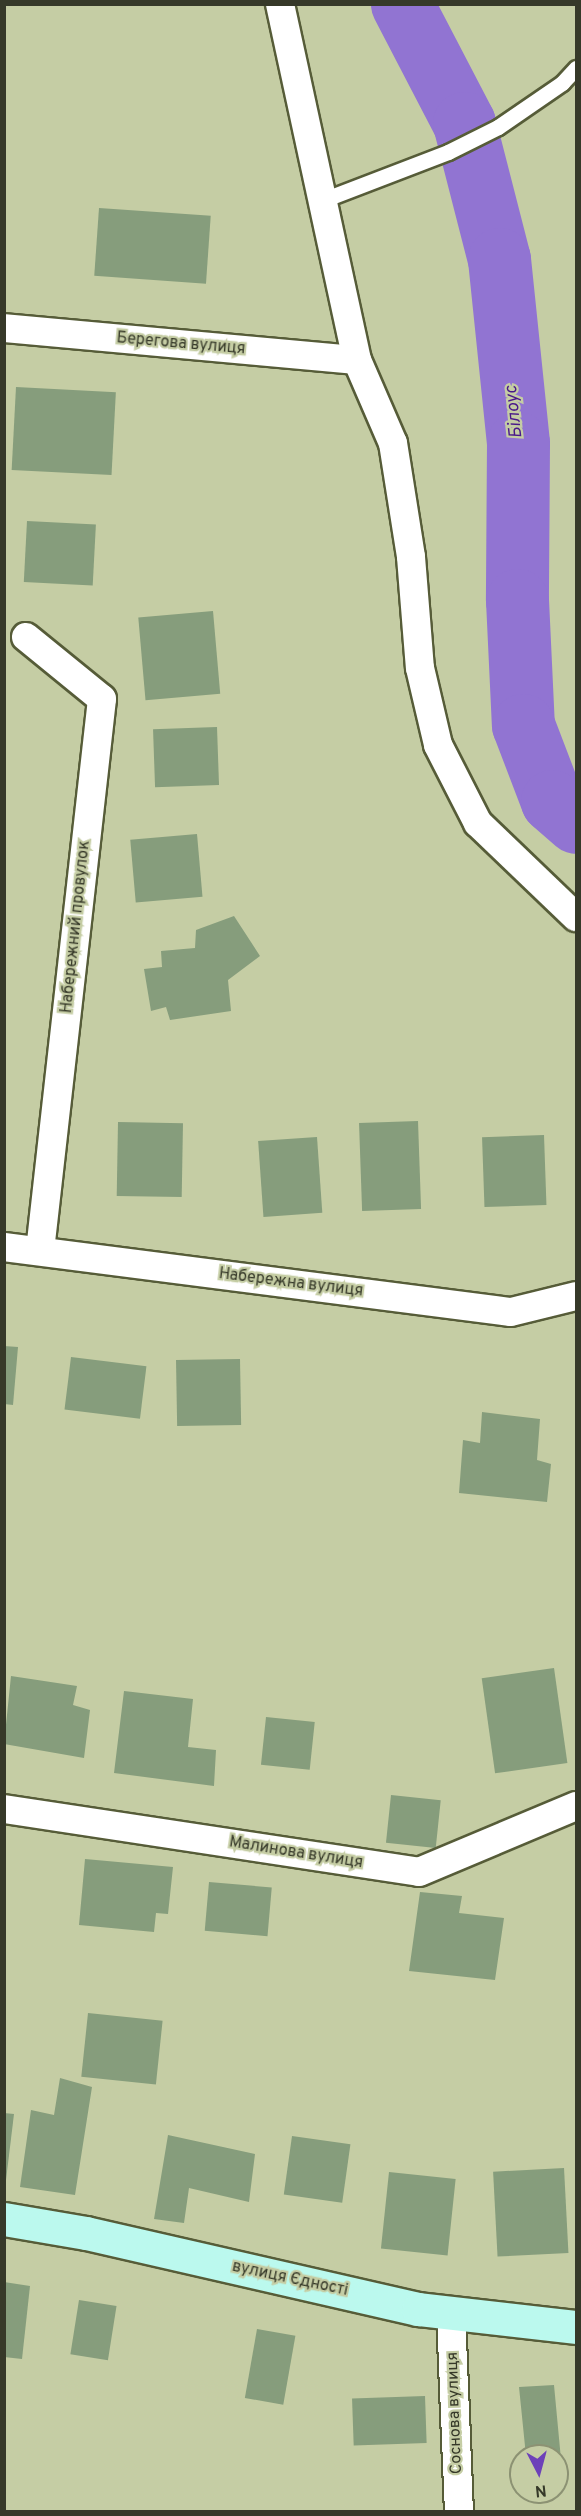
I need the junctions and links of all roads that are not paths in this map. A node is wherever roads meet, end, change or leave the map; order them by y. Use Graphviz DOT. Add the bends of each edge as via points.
graph roads {
  1 [pos="280,4"];
  2 [pos="576,68"];
  3 [pos="323,200"];
  4 [pos="4,328"];
  5 [pos="357,360"];
  6 [pos="26,637"];
  7 [pos="576,917"];
  8 [pos="4,1247"];
  9 [pos="40,1251"];
  10 [pos="576,1296"];
  11 [pos="576,1806"];
  12 [pos="4,1809"];
  13 [pos="4,2219"];
  14 [pos="452,2314"];
  15 [pos="576,2327"];
  16 [pos="459,2511"];
  1 -- 3 [label="street"];
  2 -- 3 [label="lane" via="562,83 498,127 448,152"];
  3 -- 5 [label="street"];
  4 -- 5 [label="street, Берегова вулиця"];
  5 -- 7 [label="street" via="393,442 411,557 420,668 438,745 478,823"];
  6 -- 9 [label="street, Набережний провулок" via="102,699"];
  8 -- 9 [label="street, Набережна вулиця"];
  9 -- 10 [label="street, Набережна вулиця" via="511,1311"];
  11 -- 12 [label="street, Малинова вулиця" via="419,1872"];
  13 -- 14 [label="main road, вулиця Єдності" via="86,2233"];
  14 -- 15 [label="main road, вулиця Єдності"];
  14 -- 16 [label="street, Соснова вулиця"];
}
